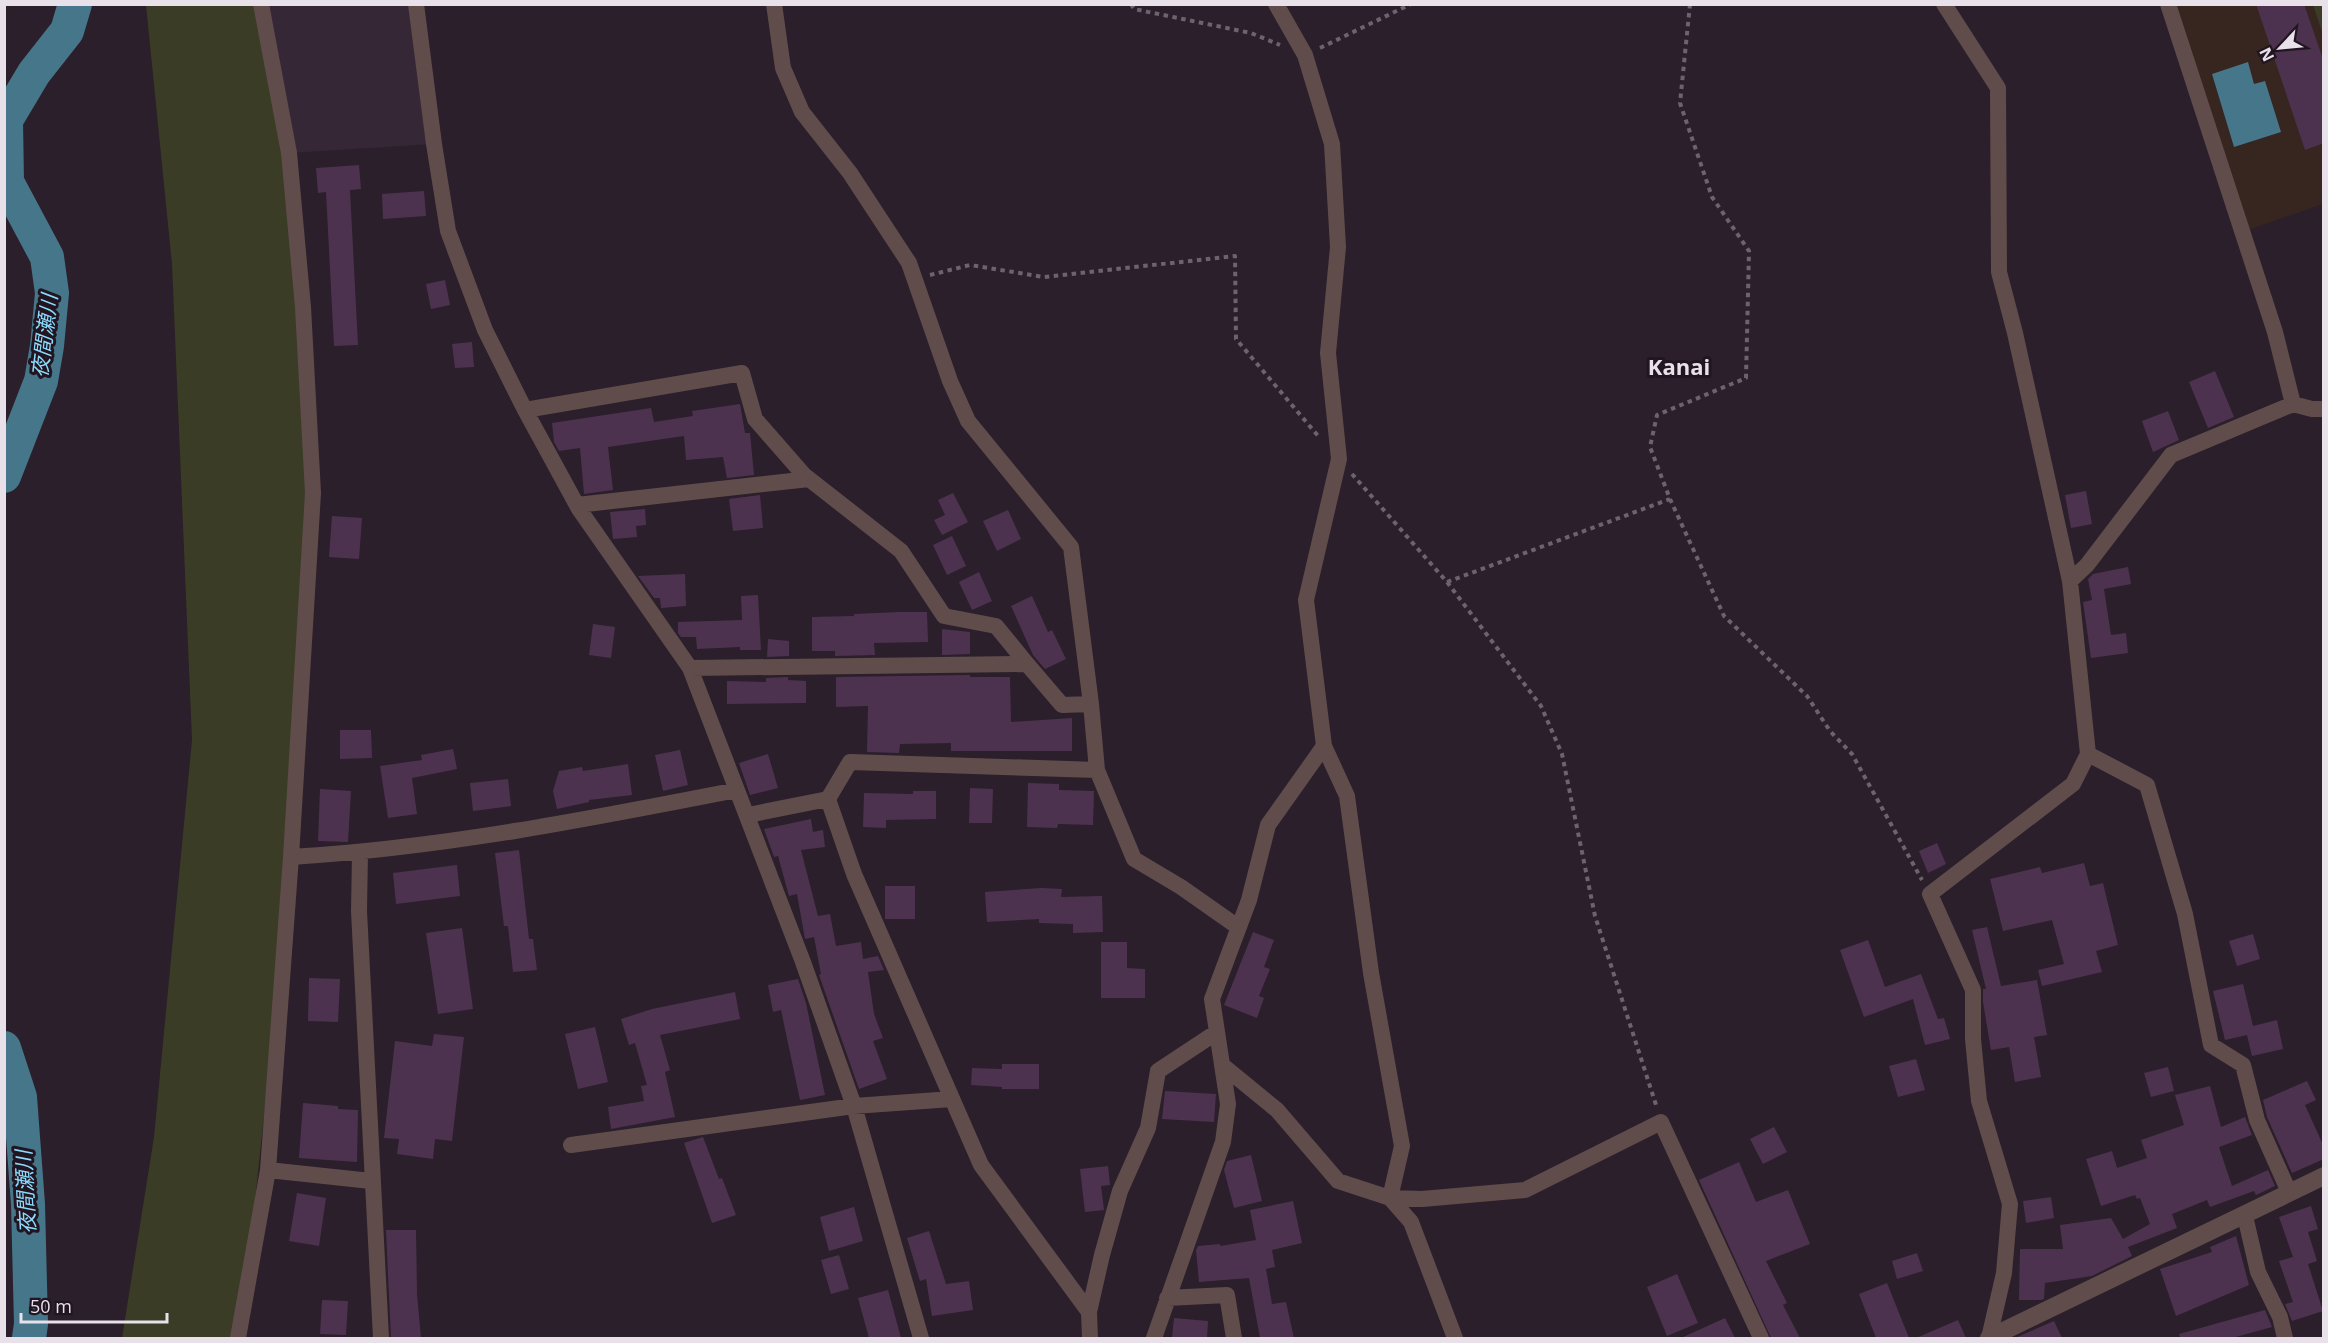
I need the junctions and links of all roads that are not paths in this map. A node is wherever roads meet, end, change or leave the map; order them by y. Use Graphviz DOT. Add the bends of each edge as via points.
graph roads {
  1 [pos="261,4"];
  2 [pos="416,4"];
  3 [pos="774,4"];
  4 [pos="1276,4"];
  5 [pos="1944,4"];
  6 [pos="2168,4"];
  7 [pos="2293,404"];
  8 [pos="2324,409"];
  9 [pos="525,410"];
  10 [pos="809,479"];
  11 [pos="577,505"];
  12 [pos="2070,580"];
  13 [pos="1027,664"];
  14 [pos="690,668"];
  15 [pos="1091,704"];
  16 [pos="1324,746"];
  17 [pos="2088,754"];
  18 [pos="1097,770"];
  19 [pos="737,790"];
  20 [pos="828,799"];
  21 [pos="748,815"];
  22 [pos="360,853"];
  23 [pos="291,857"];
  24 [pos="1238,927"];
  25 [pos="1217,1032"];
  26 [pos="1222,1065"];
  27 [pos="952,1099"];
  28 [pos="854,1106"];
  29 [pos="571,1145"];
  30 [pos="268,1170"];
  31 [pos="2324,1176"];
  32 [pos="371,1181"];
  33 [pos="2289,1192"];
  34 [pos="1390,1198"];
  35 [pos="2245,1216"];
  36 [pos="1167,1298"];
  37 [pos="1089,1312"];
  38 [pos="238,1338"];
  39 [pos="381,1338"];
  40 [pos="921,1338"];
  41 [pos="1090,1338"];
  42 [pos="1154,1338"];
  43 [pos="1234,1338"];
  44 [pos="1455,1338"];
  45 [pos="1761,1338"];
  46 [pos="1989,1338"];
  47 [pos="2285,1338"];
  1 -- 23 [label="street" via="289,153 303,307 313,493"];
  2 -- 9 [label="street" via="448,231 485,330"];
  3 -- 15 [label="street" via="783,68 802,112 850,173 909,263 968,421 1071,547"];
  4 -- 16 [label="street" via="1305,55 1332,144 1338,247 1328,353 1339,459 1306,600"];
  5 -- 12 [label="street" via="1998,88 1999,272"];
  6 -- 7 [label="street" via="2275,332"];
  7 -- 8 [label="street"];
  7 -- 12 [label="street" via="2171,455 2086,565"];
  9 -- 10 [label="street" via="742,374 755,418"];
  9 -- 11 [label="street"];
  10 -- 11 [label="street"];
  10 -- 13 [label="street" via="901,551 944,616 996,626"];
  11 -- 14 [label="street"];
  12 -- 17 [label="street"];
  13 -- 14 [label="street"];
  13 -- 15 [label="street" via="1062,705"];
  14 -- 19 [label="street"];
  15 -- 18 [label="street"];
  16 -- 24 [label="street" via="1268,825"];
  16 -- 34 [label="street" via="1347,796 1371,973 1402,1146"];
  17 -- 33 [label="street" via="2147,785 2185,914 2211,1045 2243,1065 2257,1120"];
  17 -- 46 [label="street" via="2073,784 1930,894 1973,990 1979,1101 2010,1204 2004,1273"];
  18 -- 20 [label="street" via="850,762"];
  18 -- 24 [label="street" via="1134,859"];
  19 -- 21 [label="street"];
  19 -- 22 [label="street" via="546,827"];
  20 -- 21 [label="street"];
  20 -- 27 [label="street" via="854,874"];
  21 -- 28 [label="street"];
  22 -- 23 [label="street"];
  22 -- 32 [label="street"];
  23 -- 30 [label="street"];
  24 -- 25 [label="street" via="1212,999"];
  25 -- 26 [label="street"];
  25 -- 37 [label="street" via="1158,1071 1148,1128 1120,1191"];
  26 -- 34 [label="street" via="1277,1110 1338,1181"];
  26 -- 36 [label="street" via="1228,1104 1222,1142"];
  27 -- 28 [label="street"];
  27 -- 37 [label="street" via="981,1165"];
  28 -- 29 [label="street"];
  28 -- 40 [label="street"];
  30 -- 32 [label="street"];
  30 -- 38 [label="street"];
  31 -- 33 [label="street"];
  32 -- 39 [label="street"];
  33 -- 35 [label="street"];
  34 -- 44 [label="street" via="1411,1222"];
  34 -- 45 [label="street" via="1422,1200 1524,1190 1661,1122"];
  35 -- 46 [label="street"];
  35 -- 47 [label="street" via="2258,1272 2280,1317"];
  36 -- 42 [label="street"];
  36 -- 43 [label="street" via="1227,1295"];
  37 -- 41 [label="street"];
}
